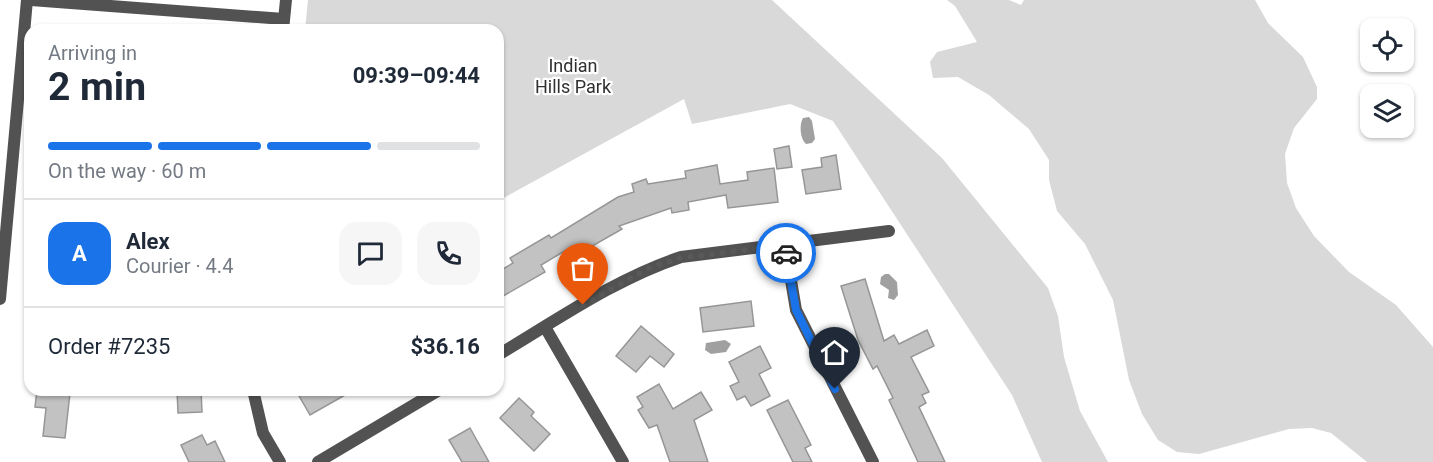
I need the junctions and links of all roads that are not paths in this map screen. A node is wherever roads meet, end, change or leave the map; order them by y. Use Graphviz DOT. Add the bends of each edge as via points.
graph roads {
  1 [pos="29,0"];
  2 [pos="286,0"];
  3 [pos="27,24"];
  4 [pos="273,24"];
  5 [pos="283,24"];
  6 [pos="24,52"];
  7 [pos="889,231"];
  8 [pos="785,245"];
  9 [pos="0,299"];
  10 [pos="545,327"];
  11 [pos="504,351"];
  12 [pos="254,396"];
  13 [pos="429,396"];
  14 [pos="280,462"];
  15 [pos="318,462"];
  16 [pos="623,462"];
  17 [pos="873,462"];
  1 -- 3 [label="street"];
  1 -- 4 [label="street"];
  2 -- 5 [label="street"];
  6 -- 9 [label="street"];
  7 -- 8 [label="street"];
  8 -- 10 [label="street" via="681,258 651,267"];
  8 -- 17 [label="street" via="796,310"];
  10 -- 11 [label="street"];
  10 -- 16 [label="street"];
  12 -- 14 [label="street" via="263,433"];
  13 -- 15 [label="street"];
}
